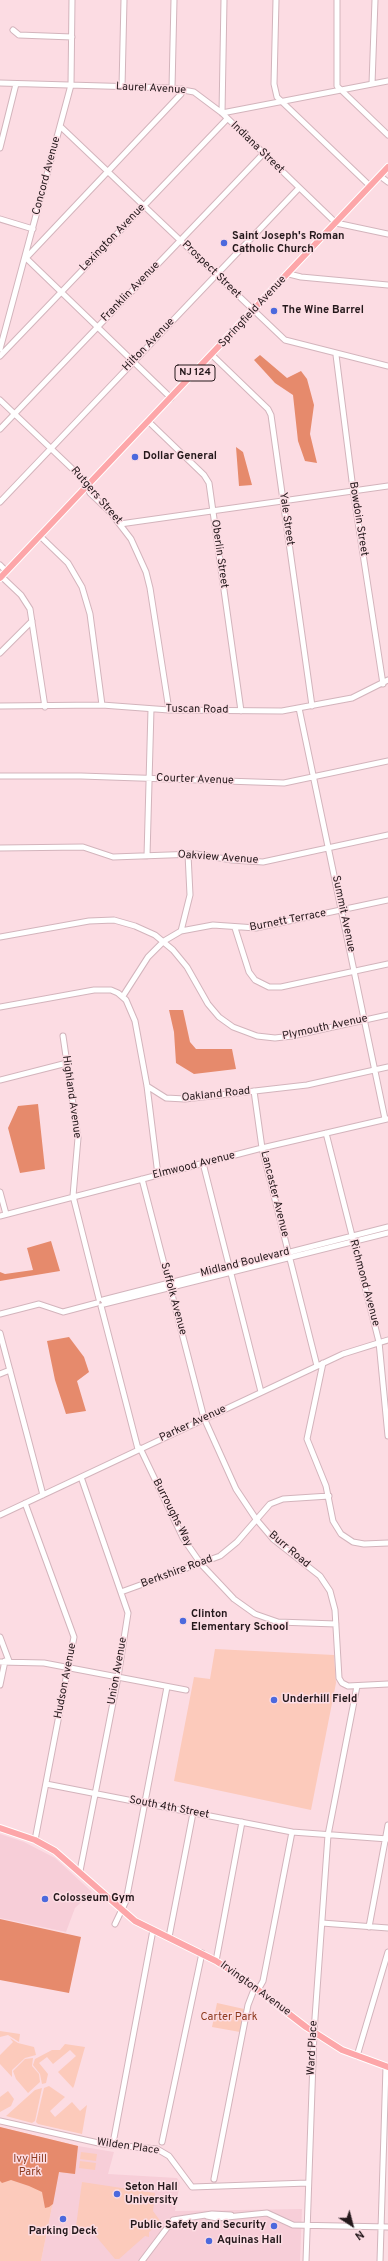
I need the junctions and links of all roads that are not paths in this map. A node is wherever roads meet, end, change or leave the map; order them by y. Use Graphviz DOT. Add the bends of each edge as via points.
graph roads {
  1 [pos="72,0"];
  2 [pos="124,0"];
  3 [pos="174,0"];
  4 [pos="224,0"];
  5 [pos="276,0"];
  6 [pos="337,0"];
  7 [pos="375,0"];
  8 [pos="13,30"];
  9 [pos="72,38"];
  10 [pos="388,82"];
  11 [pos="0,83"];
  12 [pos="16,84"];
  13 [pos="372,84"];
  14 [pos="71,85"];
  15 [pos="122,87"];
  16 [pos="172,88"];
  17 [pos="182,89"];
  18 [pos="340,90"];
  19 [pos="279,101"];
  20 [pos="222,113"];
  21 [pos="227,119"];
  22 [pos="61,127"];
  23 [pos="388,135"];
  24 [pos="0,148"];
  25 [pos="263,154"];
  26 [pos="388,167"];
  27 [pos="108,171"];
  28 [pos="380,176"];
  29 [pos="388,182"];
  30 [pos="370,186"];
  31 [pos="299,188"];
  32 [pos="144,206"];
  33 [pos="0,219"];
  34 [pos="336,223"];
  35 [pos="33,229"];
  36 [pos="388,234"];
  37 [pos="180,240"];
  38 [pos="26,258"];
  39 [pos="289,274"];
  40 [pos="216,275"];
  41 [pos="388,285"];
  42 [pos="61,292"];
  43 [pos="253,311"];
  44 [pos="98,327"];
  45 [pos="0,350"];
  46 [pos="212,355"];
  47 [pos="336,355"];
  48 [pos="0,356"];
  49 [pos="134,361"];
  50 [pos="388,366"];
  51 [pos="172,398"];
  52 [pos="0,400"];
  53 [pos="15,414"];
  54 [pos="149,422"];
  55 [pos="0,429"];
  56 [pos="51,448"];
  57 [pos="87,486"];
  58 [pos="388,486"];
  59 [pos="353,491"];
  60 [pos="283,501"];
  61 [pos="0,502"];
  62 [pos="214,512"];
  63 [pos="120,524"];
  64 [pos="40,536"];
  65 [pos="0,565"];
  66 [pos="6,571"];
  67 [pos="1,577"];
  68 [pos="32,621"];
  69 [pos="0,653"];
  70 [pos="388,680"];
  71 [pos="383,684"];
  72 [pos="102,705"];
  73 [pos="0,706"];
  74 [pos="312,706"];
  75 [pos="45,707"];
  76 [pos="299,708"];
  77 [pos="151,709"];
  78 [pos="169,710"];
  79 [pos="241,711"];
  80 [pos="388,762"];
  81 [pos="0,776"];
  82 [pos="149,778"];
  83 [pos="314,778"];
  84 [pos="388,835"];
  85 [pos="0,848"];
  86 [pos="330,848"];
  87 [pos="188,854"];
  88 [pos="147,856"];
  89 [pos="388,900"];
  90 [pos="342,910"];
  91 [pos="235,928"];
  92 [pos="181,931"];
  93 [pos="0,937"];
  94 [pos="164,941"];
  95 [pos="388,964"];
  96 [pos="355,971"];
  97 [pos="123,996"];
  98 [pos="0,1007"];
  99 [pos="388,1015"];
  100 [pos="365,1020"];
  101 [pos="63,1036"];
  102 [pos="67,1063"];
  103 [pos="388,1067"];
  104 [pos="375,1070"];
  105 [pos="0,1080"];
  106 [pos="147,1086"];
  107 [pos="254,1091"];
  108 [pos="387,1119"];
  109 [pos="326,1133"];
  110 [pos="262,1148"];
  111 [pos="203,1163"];
  112 [pos="158,1175"];
  113 [pos="142,1179"];
  114 [pos="0,1192"];
  115 [pos="73,1196"];
  116 [pos="6,1214"];
  117 [pos="0,1216"];
  118 [pos="388,1227"];
  119 [pos="388,1233"];
  120 [pos="351,1236"];
  121 [pos="353,1242"];
  122 [pos="288,1252"];
  123 [pos="290,1258"];
  124 [pos="229,1266"];
  125 [pos="231,1273"];
  126 [pos="169,1282"];
  127 [pos="170,1288"];
  128 [pos="101,1302"];
  129 [pos="0,1314"];
  130 [pos="0,1333"];
  131 [pos="388,1340"];
  132 [pos="379,1342"];
  133 [pos="320,1364"];
  134 [pos="10,1370"];
  135 [pos="0,1374"];
  136 [pos="261,1392"];
  137 [pos="204,1418"];
  138 [pos="388,1436"];
  139 [pos="139,1449"];
  140 [pos="81,1477"];
  141 [pos="43,1495"];
  142 [pos="329,1496"];
  143 [pos="24,1504"];
  144 [pos="0,1515"];
  145 [pos="256,1519"];
  146 [pos="388,1543"];
  147 [pos="201,1564"];
  148 [pos="121,1592"];
  149 [pos="336,1624"];
  150 [pos="0,1637"];
  151 [pos="4,1661"];
  152 [pos="69,1667"];
  153 [pos="118,1677"];
  154 [pos="388,1684"];
  155 [pos="0,1685"];
  156 [pos="357,1686"];
  157 [pos="167,1687"];
  158 [pos="186,1690"];
  159 [pos="46,1784"];
  160 [pos="95,1794"];
  161 [pos="144,1804"];
  162 [pos="193,1813"];
  163 [pos="242,1822"];
  164 [pos="388,1825"];
  165 [pos="0,1828"];
  166 [pos="292,1832"];
  167 [pos="328,1835"];
  168 [pos="387,1839"];
  169 [pos="35,1840"];
  170 [pos="80,1871"];
  171 [pos="122,1909"];
  172 [pos="322,1923"];
  173 [pos="115,1924"];
  174 [pos="369,1927"];
  175 [pos="388,1928"];
  176 [pos="153,1930"];
  177 [pos="170,1937"];
  178 [pos="388,1952"];
  179 [pos="202,1953"];
  180 [pos="216,1961"];
  181 [pos="256,1988"];
  182 [pos="314,2032"];
  183 [pos="357,2056"];
  184 [pos="387,2067"];
  185 [pos="0,2121"];
  186 [pos="114,2138"];
  187 [pos="162,2142"];
  188 [pos="214,2179"];
  189 [pos="308,2183"];
  190 [pos="307,2225"];
  191 [pos="381,2226"];
  192 [pos="388,2226"];
  193 [pos="142,2261"];
  194 [pos="306,2261"];
  195 [pos="380,2261"];
  1 -- 9 [label="street, Concord Avenue"];
  2 -- 15 [label="street"];
  3 -- 16 [label="street"];
  4 -- 20 [label="street, Indiana Street"];
  5 -- 19 [label="street" via="274,84"];
  6 -- 18 [label="street" via="337,86"];
  7 -- 13 [label="street"];
  8 -- 9 [label="street" via="19,35"];
  9 -- 14 [label="street, Concord Avenue"];
  10 -- 13 [label="street"];
  11 -- 12 [label="street, Laurel Avenue"];
  12 -- 14 [label="street, Laurel Avenue"];
  12 -- 24 [label="street"];
  13 -- 18 [label="street"];
  14 -- 15 [label="street, Laurel Avenue"];
  14 -- 22 [label="street, Concord Avenue"];
  15 -- 16 [label="street, Laurel Avenue"];
  16 -- 17 [label="street, Laurel Avenue"];
  17 -- 20 [label="street, Laurel Avenue" via="199,95"];
  17 -- 27 [label="street" via="181,94"];
  18 -- 19 [label="street"];
  18 -- 23 [label="street"];
  19 -- 20 [label="street"];
  19 -- 30 [label="street"];
  20 -- 21 [label="street, Indiana Street"];
  21 -- 25 [label="street, Indiana Street"];
  21 -- 32 [label="street, Lexington Avenue"];
  22 -- 27 [label="street, Prospect Street"];
  22 -- 35 [label="street, Concord Avenue"];
  25 -- 31 [label="street, Indiana Street"];
  25 -- 37 [label="street, Franklin Avenue"];
  26 -- 28 [label="main road, Springfield Avenue / NJ 124"];
  27 -- 32 [label="street, Prospect Street"];
  27 -- 38 [label="street"];
  28 -- 29 [label="street"];
  28 -- 30 [label="main road, Springfield Avenue / NJ 124"];
  30 -- 34 [label="main road, Springfield Avenue / NJ 124"];
  31 -- 34 [label="street, Indiana Street"];
  31 -- 40 [label="street, Hilton Avenue"];
  32 -- 37 [label="street, Prospect Street"];
  32 -- 42 [label="street, Lexington Avenue"];
  33 -- 35 [label="street"];
  34 -- 36 [label="street"];
  34 -- 39 [label="main road, Springfield Avenue / NJ 124"];
  35 -- 38 [label="street, Concord Avenue"];
  37 -- 40 [label="street, Prospect Street"];
  37 -- 44 [label="street, Franklin Avenue"];
  38 -- 42 [label="street"];
  38 -- 45 [label="street, Concord Avenue"];
  39 -- 41 [label="street"];
  39 -- 43 [label="main road, Springfield Avenue / NJ 124"];
  40 -- 43 [label="street, Prospect Street"];
  40 -- 49 [label="street, Hilton Avenue"];
  42 -- 44 [label="street"];
  42 -- 48 [label="street, Lexington Avenue"];
  43 -- 46 [label="main road, Springfield Avenue / NJ 124"];
  43 -- 47 [label="street, Prospect Street" via="286,340"];
  44 -- 49 [label="street"];
  44 -- 53 [label="street, Franklin Avenue"];
  46 -- 51 [label="main road, Springfield Avenue / NJ 124"];
  46 -- 60 [label="street, Yale Street" via="268,409 271,415"];
  47 -- 50 [label="street, Prospect Street"];
  47 -- 59 [label="street, Bowdoin Street"];
  49 -- 51 [label="street"];
  49 -- 56 [label="street, Hilton Avenue"];
  51 -- 54 [label="main road, Springfield Avenue / NJ 124"];
  52 -- 53 [label="street, Rutgers Street"];
  53 -- 55 [label="street, Franklin Avenue"];
  53 -- 56 [label="street, Rutgers Street"];
  54 -- 57 [label="main road, Springfield Avenue / NJ 124"];
  54 -- 62 [label="street, Oberlin Street" via="210,483"];
  56 -- 57 [label="street, Rutgers Street"];
  56 -- 61 [label="street, Hilton Avenue"];
  57 -- 63 [label="street, Rutgers Street" via="90,493"];
  57 -- 64 [label="main road, Springfield Avenue / NJ 124"];
  58 -- 59 [label="street"];
  59 -- 60 [label="street"];
  59 -- 71 [label="street, Bowdoin Street"];
  60 -- 62 [label="street"];
  60 -- 74 [label="street, Yale Street"];
  62 -- 63 [label="street"];
  62 -- 79 [label="street, Oberlin Street"];
  63 -- 78 [label="street, Rutgers Street" via="131,539 146,572"];
  64 -- 66 [label="main road, Springfield Avenue / NJ 124"];
  64 -- 72 [label="street" via="68,563 82,587 90,614"];
  65 -- 66 [label="street"];
  66 -- 67 [label="main road, Springfield Avenue / NJ 124"];
  67 -- 68 [label="street" via="27,604"];
  68 -- 69 [label="street"];
  68 -- 75 [label="street"];
  70 -- 71 [label="street, Tuscan Road"];
  71 -- 74 [label="street, Tuscan Road" via="352,698"];
  72 -- 75 [label="street, Tuscan Road"];
  72 -- 77 [label="street, Tuscan Road"];
  73 -- 75 [label="street, Tuscan Road"];
  74 -- 76 [label="street, Tuscan Road"];
  76 -- 79 [label="street, Tuscan Road" via="265,712"];
  76 -- 83 [label="street, Summit Avenue"];
  77 -- 78 [label="street, Tuscan Road"];
  77 -- 82 [label="street"];
  78 -- 79 [label="street, Tuscan Road"];
  80 -- 83 [label="street, Courter Avenue"];
  81 -- 82 [label="street, Courter Avenue"];
  82 -- 83 [label="street, Courter Avenue" via="284,783"];
  82 -- 88 [label="street"];
  83 -- 86 [label="street, Summit Avenue"];
  84 -- 86 [label="street, Oakview Avenue"];
  85 -- 88 [label="street, Oakview Avenue" via="83,847 113,857"];
  86 -- 87 [label="street, Oakview Avenue" via="263,862"];
  86 -- 90 [label="street, Summit Avenue"];
  87 -- 88 [label="street, Oakview Avenue"];
  87 -- 92 [label="street" via="190,895"];
  89 -- 90 [label="street, Burnett Terrace"];
  90 -- 91 [label="street, Burnett Terrace" via="256,928"];
  90 -- 96 [label="street, Summit Avenue"];
  91 -- 92 [label="street, Burnett Terrace" via="213,925"];
  91 -- 96 [label="street" via="249,972 262,985 281,987"];
  92 -- 94 [label="street, Burnett Terrace"];
  93 -- 94 [label="street, Plymouth Avenue" via="103,920 124,922"];
  94 -- 97 [label="street, Burnett Terrace" via="142,966"];
  94 -- 100 [label="street, Plymouth Avenue" via="187,967 213,1010 241,1031 262,1037 283,1038"];
  95 -- 96 [label="street"];
  96 -- 100 [label="street, Summit Avenue"];
  97 -- 98 [label="street" via="111,990 94,990"];
  97 -- 106 [label="street" via="134,1014"];
  99 -- 100 [label="street, Plymouth Avenue"];
  100 -- 104 [label="street, Summit Avenue"];
  101 -- 102 [label="street, Highland Avenue"];
  102 -- 105 [label="street"];
  102 -- 115 [label="street, Highland Avenue" via="78,1138"];
  103 -- 104 [label="street, Oakland Road"];
  104 -- 107 [label="street, Oakland Road" via="307,1085"];
  104 -- 108 [label="street, Summit Avenue"];
  106 -- 107 [label="street, Oakland Road" via="160,1096 172,1100"];
  106 -- 112 [label="street"];
  107 -- 110 [label="street, Lancaster Avenue"];
  108 -- 109 [label="street, Elmwood Avenue"];
  109 -- 110 [label="street, Elmwood Avenue"];
  109 -- 120 [label="street, Richmond Avenue"];
  110 -- 111 [label="street, Elmwood Avenue"];
  110 -- 122 [label="street, Lancaster Avenue"];
  111 -- 112 [label="street, Elmwood Avenue"];
  111 -- 124 [label="street"];
  112 -- 113 [label="street, Elmwood Avenue"];
  113 -- 115 [label="street, Elmwood Avenue"];
  113 -- 126 [label="street, Suffolk Avenue"];
  114 -- 116 [label="street"];
  115 -- 116 [label="street, Elmwood Avenue"];
  115 -- 128 [label="street, Highland Avenue"];
  116 -- 117 [label="street, Elmwood Avenue"];
  118 -- 120 [label="street, Midland Boulevard"];
  119 -- 121 [label="street, Midland Boulevard"];
  120 -- 121 [label="street, Richmond Avenue"];
  120 -- 122 [label="street, Midland Boulevard"];
  121 -- 123 [label="street, Midland Boulevard"];
  121 -- 132 [label="street, Richmond Avenue"];
  122 -- 123 [label="street, Lancaster Avenue"];
  122 -- 124 [label="street, Midland Boulevard"];
  123 -- 125 [label="street, Midland Boulevard"];
  123 -- 133 [label="street, Lancaster Avenue"];
  124 -- 125 [label="street"];
  124 -- 126 [label="street, Midland Boulevard"];
  125 -- 127 [label="street, Midland Boulevard"];
  125 -- 136 [label="street"];
  126 -- 127 [label="street, Suffolk Avenue"];
  126 -- 128 [label="street, Midland Boulevard"];
  127 -- 128 [label="street, Midland Boulevard"];
  127 -- 137 [label="street, Suffolk Avenue"];
  128 -- 129 [label="street, Midland Boulevard" via="62,1312 39,1304"];
  128 -- 139 [label="street, Highland Avenue"];
  130 -- 134 [label="street"];
  131 -- 132 [label="street, Parker Avenue"];
  132 -- 133 [label="street, Parker Avenue"];
  132 -- 138 [label="street, Richmond Avenue"];
  133 -- 136 [label="street, Parker Avenue"];
  133 -- 142 [label="street" via="307,1439"];
  134 -- 135 [label="street"];
  134 -- 141 [label="street"];
  136 -- 137 [label="street, Parker Avenue"];
  137 -- 139 [label="street, Parker Avenue"];
  137 -- 145 [label="street, Burr Road" via="236,1489"];
  139 -- 140 [label="street, Parker Avenue"];
  139 -- 147 [label="street, Burroughs Way" via="182,1538"];
  140 -- 141 [label="street, Parker Avenue"];
  140 -- 148 [label="street, Union Avenue"];
  141 -- 143 [label="street, Parker Avenue"];
  142 -- 145 [label="street, Berkshire Road" via="282,1499 270,1504"];
  142 -- 146 [label="street" via="333,1521 343,1536 360,1544"];
  143 -- 144 [label="street, Parker Avenue"];
  143 -- 152 [label="street, Hudson Avenue" via="74,1637"];
  145 -- 147 [label="street, Berkshire Road" via="232,1548"];
  145 -- 149 [label="street, Burr Road" via="273,1539 320,1576 333,1600"];
  147 -- 148 [label="street, Berkshire Road"];
  147 -- 149 [label="street, Burroughs Way" via="223,1589 256,1614 278,1622"];
  148 -- 153 [label="street, Union Avenue" via="128,1613"];
  149 -- 156 [label="street, Burr Road" via="339,1678 348,1686"];
  150 -- 151 [label="street"];
  151 -- 152 [label="street" via="32,1661"];
  151 -- 155 [label="street"];
  152 -- 153 [label="street"];
  152 -- 159 [label="street, Hudson Avenue"];
  153 -- 157 [label="street"];
  153 -- 160 [label="street, Union Avenue"];
  154 -- 156 [label="street"];
  156 -- 167 [label="street, Ward Place"];
  157 -- 158 [label="street"];
  157 -- 161 [label="street"];
  159 -- 160 [label="street, South 4th Street"];
  159 -- 169 [label="street, Hudson Avenue"];
  160 -- 161 [label="street, South 4th Street"];
  160 -- 170 [label="street, Union Avenue"];
  161 -- 162 [label="street, South 4th Street"];
  161 -- 171 [label="street"];
  162 -- 163 [label="street, South 4th Street"];
  162 -- 177 [label="street"];
  163 -- 166 [label="street, South 4th Street"];
  163 -- 180 [label="street"];
  164 -- 168 [label="street"];
  165 -- 169 [label="main road, Irvington Avenue"];
  166 -- 167 [label="street, South 4th Street"];
  166 -- 181 [label="street" via="263,1981"];
  167 -- 168 [label="street, South 4th Street"];
  167 -- 172 [label="street, Ward Place"];
  168 -- 174 [label="street"];
  169 -- 170 [label="main road, Irvington Avenue" via="55,1851"];
  170 -- 171 [label="main road, Irvington Avenue"];
  171 -- 173 [label="street"];
  171 -- 176 [label="main road, Irvington Avenue" via="135,1921"];
  172 -- 174 [label="street"];
  172 -- 182 [label="street, Ward Place"];
  174 -- 175 [label="street"];
  176 -- 177 [label="main road, Irvington Avenue"];
  176 -- 186 [label="street"];
  177 -- 179 [label="main road, Irvington Avenue"];
  178 -- 183 [label="street"];
  179 -- 180 [label="main road, Irvington Avenue"];
  179 -- 187 [label="street"];
  180 -- 181 [label="main road, Irvington Avenue"];
  181 -- 182 [label="main road, Irvington Avenue"];
  181 -- 188 [label="street" via="248,2005"];
  182 -- 183 [label="main road, Irvington Avenue" via="342,2050"];
  182 -- 189 [label="street, Ward Place"];
  183 -- 184 [label="main road, Irvington Avenue"];
  184 -- 191 [label="street"];
  185 -- 189 [label="street, Wilden Place" via="103,2144 164,2151 192,2187"];
  189 -- 190 [label="street, Ward Place"];
  190 -- 191 [label="street"];
  190 -- 193 [label="street" via="293,2225 267,2213 224,2213 173,2220"];
  190 -- 194 [label="street, Ward Place"];
  191 -- 192 [label="street"];
  191 -- 195 [label="street"];
}
